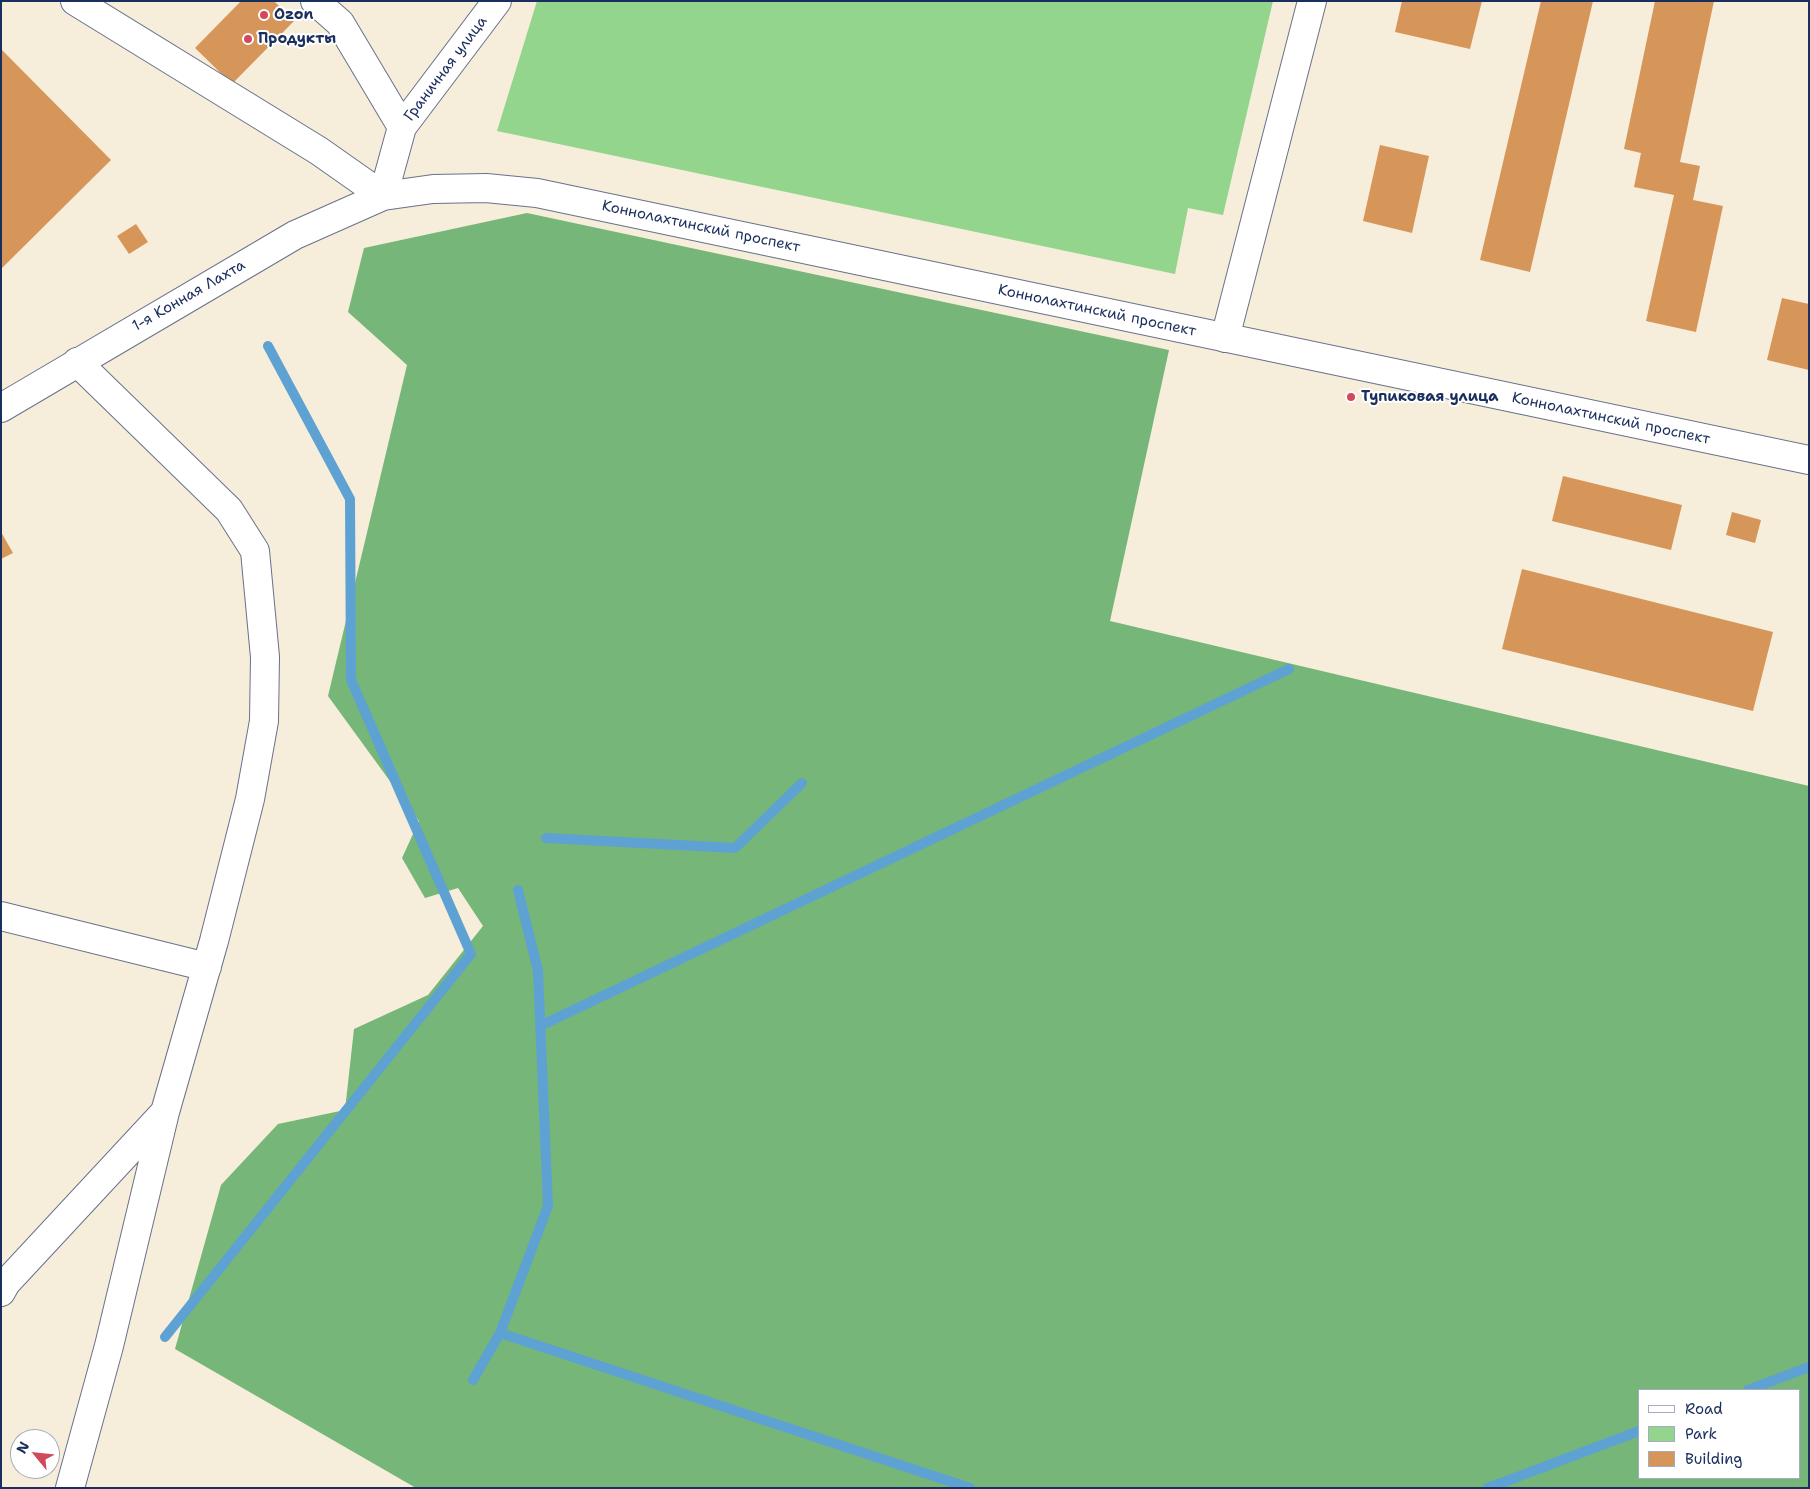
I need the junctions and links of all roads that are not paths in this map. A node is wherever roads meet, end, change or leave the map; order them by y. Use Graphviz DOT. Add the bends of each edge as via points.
graph roads {
  1 [pos="75,1"];
  2 [pos="315,1"];
  3 [pos="497,1"];
  4 [pos="1312,1"];
  5 [pos="402,127"];
  6 [pos="384,196"];
  7 [pos="1225,338"];
  8 [pos="77,362"];
  9 [pos="1,408"];
  10 [pos="1809,460"];
  11 [pos="1,916"];
  12 [pos="207,967"];
  13 [pos="165,1112"];
  14 [pos="1,1292"];
  15 [pos="70,1488"];
  1 -- 6 [label="main road" via="319,151"];
  2 -- 5 [label="main road" via="340,23"];
  3 -- 5 [label="main road, Граничная улица"];
  4 -- 7 [label="main road"];
  5 -- 6 [label="main road, Граничная улица"];
  6 -- 7 [label="main road, Коннолахтинский проспект" via="434,189 486,188 537,193"];
  6 -- 8 [label="main road, 1-я Конная Лахта" via="294,235"];
  7 -- 10 [label="main road, Коннолахтинский проспект"];
  8 -- 9 [label="main road, 1-я Конная Лахта"];
  8 -- 12 [label="main road" via="228,510 255,551 266,656 264,721 250,799"];
  11 -- 12 [label="main road"];
  12 -- 13 [label="main road"];
  13 -- 14 [label="main road"];
  13 -- 15 [label="main road" via="109,1346"];
}
